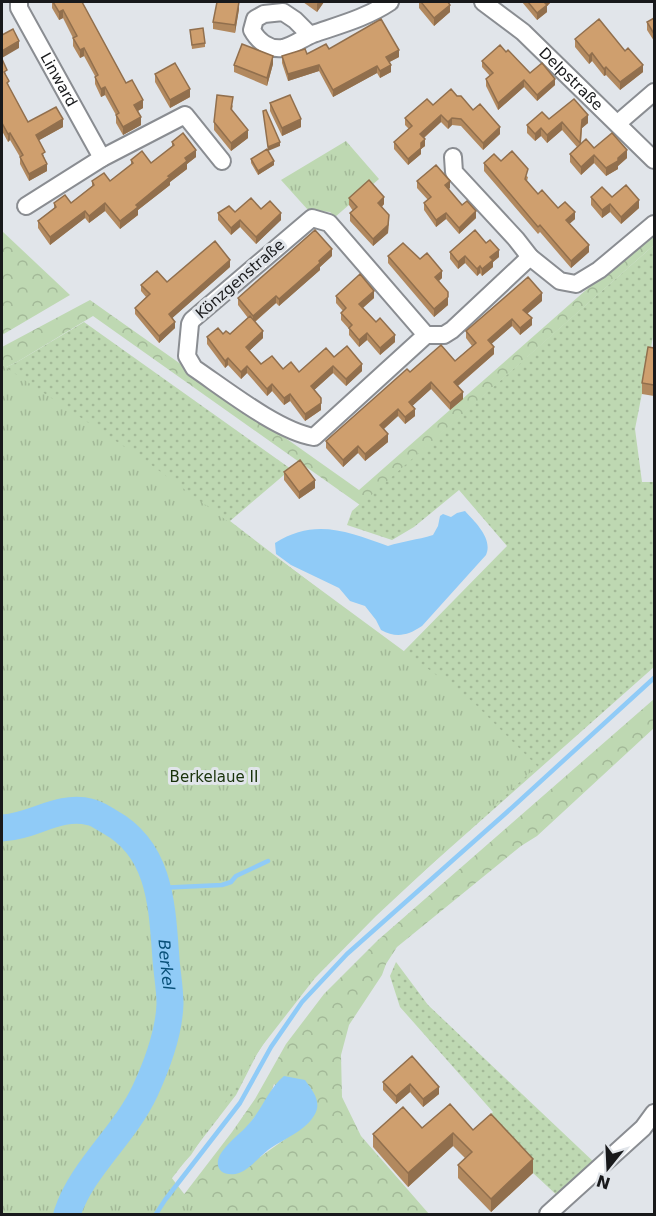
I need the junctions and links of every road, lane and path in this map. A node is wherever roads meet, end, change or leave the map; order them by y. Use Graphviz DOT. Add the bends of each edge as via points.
graph roads {
  1 [pos="19,2"];
  2 [pos="390,2"];
  3 [pos="485,2"];
  4 [pos="310,35"];
  5 [pos="654,92"];
  6 [pos="618,123"];
  7 [pos="453,157"];
  8 [pos="102,158"];
  9 [pos="654,160"];
  10 [pos="222,161"];
  11 [pos="26,206"];
  12 [pos="654,224"];
  13 [pos="530,257"];
  14 [pos="426,335"];
  15 [pos="654,1113"];
  16 [pos="548,1215"];
  1 -- 8 [label="street, Linward"];
  2 -- 4 [label="street" via="365,16"];
  3 -- 6 [label="street, Delpstraße" via="523,32"];
  5 -- 6 [label="street"];
  6 -- 9 [label="street, Delpstraße"];
  7 -- 13 [label="street" via="454,172"];
  8 -- 10 [label="street" via="185,115"];
  8 -- 11 [label="street"];
  12 -- 13 [label="street" via="576,284 560,281"];
  13 -- 14 [label="street, Könzgenstraße" via="452,330 444,335"];
  14 -- 14 [label="street, Könzgenstraße" via="329,223 312,218 192,320 187,356 194,368 277,423 314,437"];
  15 -- 16 [label="street" via="643,1128"];
}
